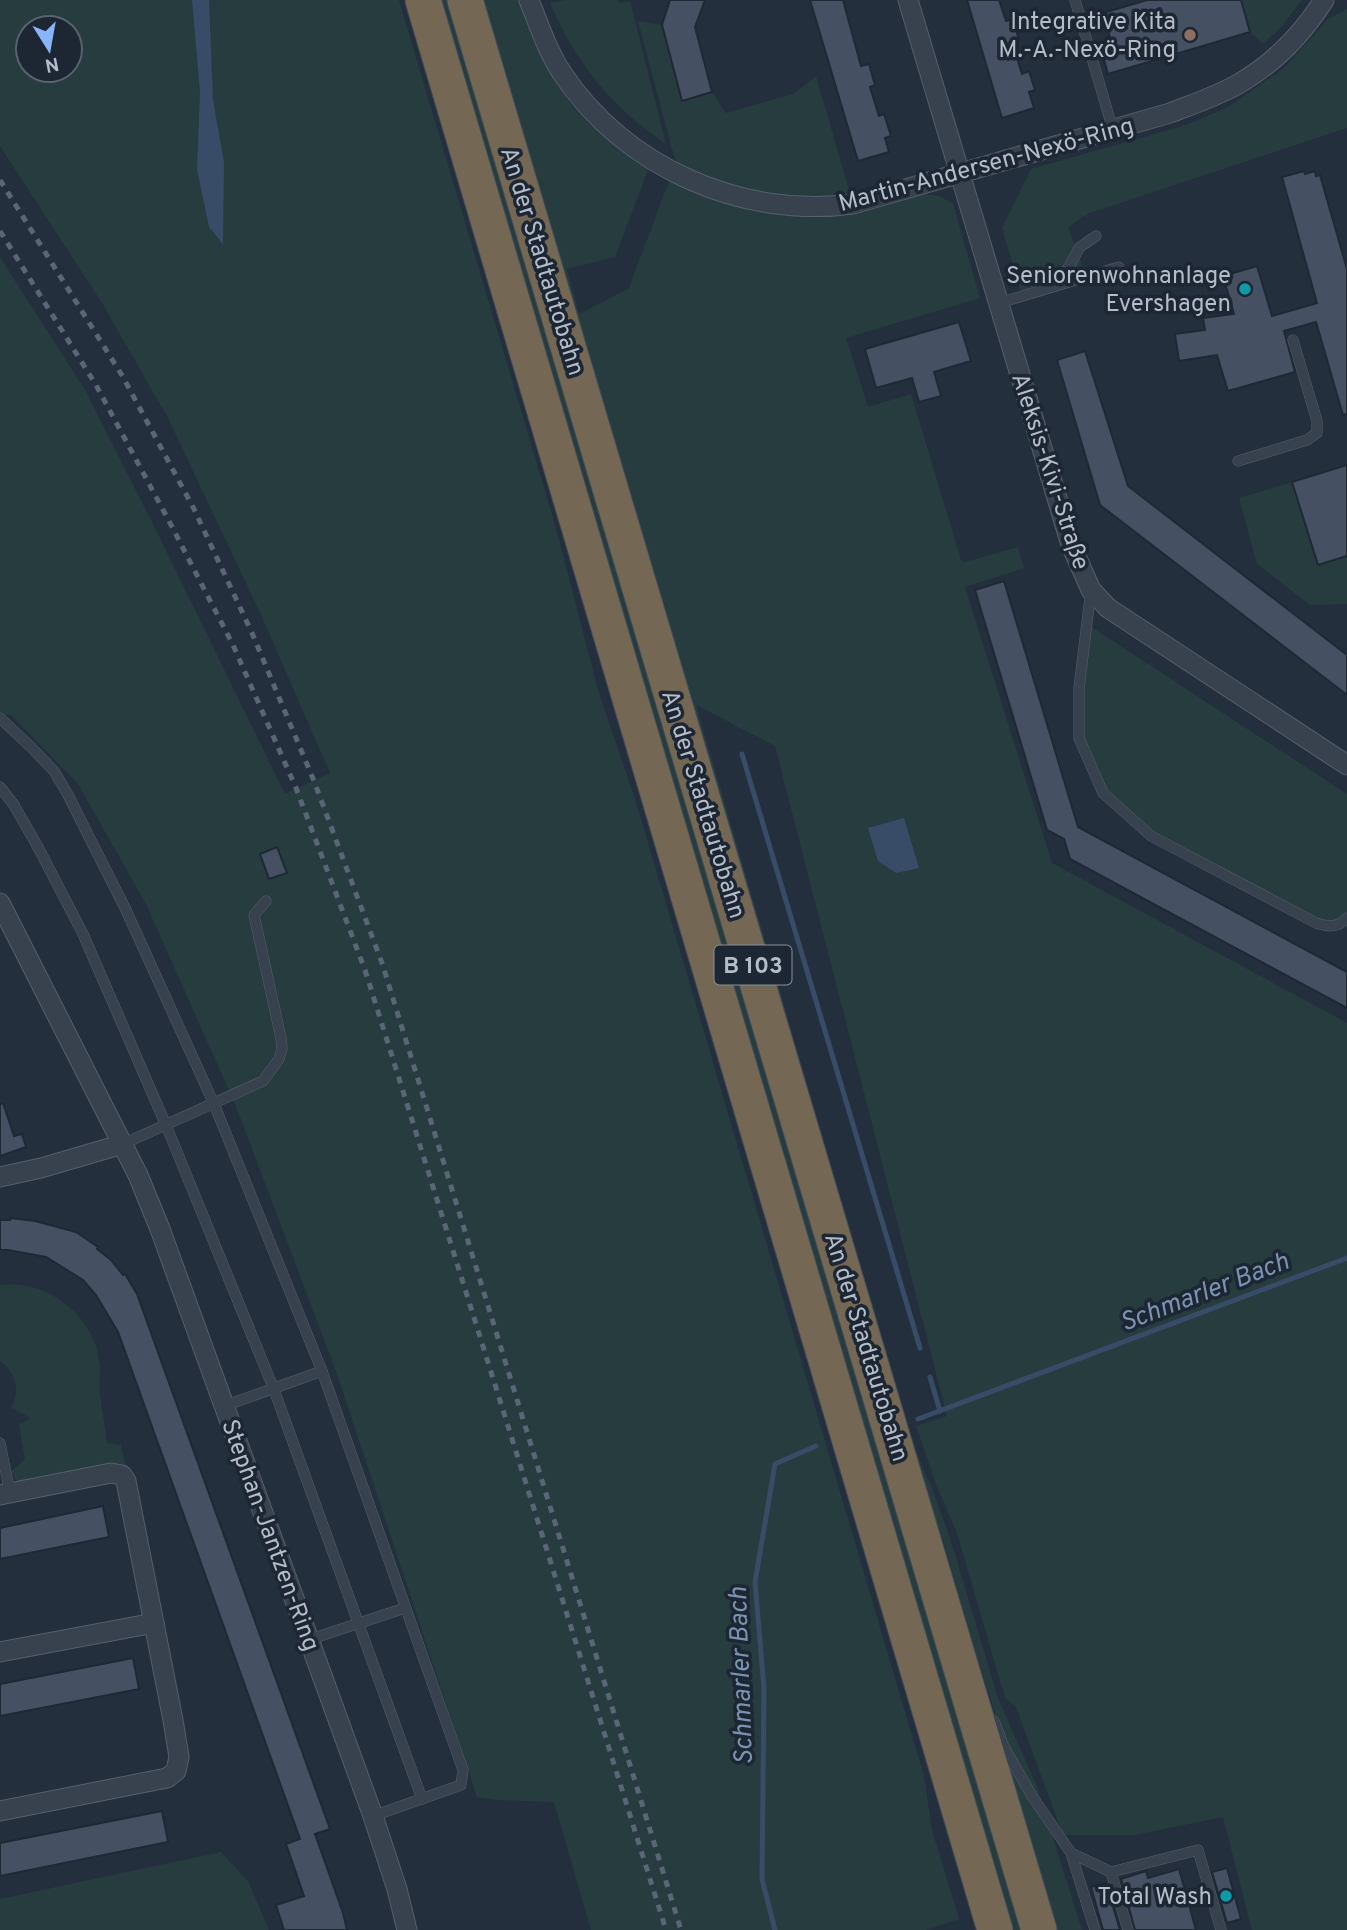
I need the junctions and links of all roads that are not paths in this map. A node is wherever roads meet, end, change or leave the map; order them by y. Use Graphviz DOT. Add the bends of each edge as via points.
graph roads {
  1 [pos="423,0"];
  2 [pos="465,0"];
  3 [pos="908,0"];
  4 [pos="1074,0"];
  5 [pos="1324,0"];
  6 [pos="534,1"];
  7 [pos="1113,130"];
  8 [pos="961,174"];
  9 [pos="1096,236"];
  10 [pos="1119,267"];
  11 [pos="1059,284"];
  12 [pos="999,303"];
  13 [pos="1293,340"];
  14 [pos="1238,461"];
  15 [pos="1091,590"];
  16 [pos="0,718"];
  17 [pos="1347,765"];
  18 [pos="0,787"];
  19 [pos="266,901"];
  20 [pos="0,903"];
  21 [pos="1347,918"];
  22 [pos="214,1104"];
  23 [pos="166,1125"];
  24 [pos="123,1144"];
  25 [pos="0,1177"];
  26 [pos="322,1371"];
  27 [pos="273,1387"];
  28 [pos="224,1406"];
  29 [pos="0,1443"];
  30 [pos="5,1494"];
  31 [pos="405,1608"];
  32 [pos="153,1623"];
  33 [pos="357,1623"];
  34 [pos="308,1640"];
  35 [pos="0,1652"];
  36 [pos="991,1713"];
  37 [pos="955,1795"];
  38 [pos="422,1799"];
  39 [pos="0,1811"];
  40 [pos="376,1824"];
  41 [pos="959,1845"];
  42 [pos="1071,1853"];
  43 [pos="1111,1872"];
  44 [pos="407,1930"];
  45 [pos="995,1930"];
  46 [pos="1039,1930"];
  47 [pos="1094,1930"];
  48 [pos="1128,1930"];
  49 [pos="1221,1930"];
  1 -- 37 [label="highway, An der Stadtautobahn / B 103"];
  2 -- 46 [label="highway, An der Stadtautobahn / B 103" via="958,1637"];
  3 -- 8 [label="street, Aleksis-Kivi-Straße"];
  4 -- 7 [label="lane"];
  5 -- 7 [label="street, Martin-Andersen-Nexö-Ring" via="1296,38 1239,84 1170,113"];
  6 -- 8 [label="street, Martin-Andersen-Nexö-Ring" via="551,54 588,106 662,166 710,189 776,205 827,208"];
  7 -- 8 [label="street, Martin-Andersen-Nexö-Ring"];
  8 -- 12 [label="street, Aleksis-Kivi-Straße"];
  9 -- 11 [label="lane" via="1080,247"];
  10 -- 11 [label="lane"];
  11 -- 12 [label="lane"];
  12 -- 15 [label="street, Aleksis-Kivi-Straße" via="1071,545"];
  13 -- 14 [label="lane" via="1317,433"];
  15 -- 17 [label="street, Aleksis-Kivi-Straße" via="1108,608"];
  15 -- 21 [label="lane" via="1079,688 1079,738 1103,793 1151,836 1254,892 1327,927"];
  16 -- 22 [label="lane" via="47,763 67,793 127,910"];
  18 -- 23 [label="lane" via="83,934"];
  19 -- 22 [label="lane" via="254,915 282,1049 263,1081"];
  20 -- 24 [label="street, Stephan-Jantzen-Ring"];
  22 -- 23 [label="lane"];
  22 -- 26 [label="lane"];
  23 -- 24 [label="lane"];
  23 -- 27 [label="lane"];
  24 -- 25 [label="street"];
  24 -- 28 [label="street, Stephan-Jantzen-Ring" via="160,1229"];
  26 -- 27 [label="lane"];
  26 -- 31 [label="lane"];
  27 -- 28 [label="lane"];
  27 -- 33 [label="lane"];
  28 -- 34 [label="street, Stephan-Jantzen-Ring"];
  29 -- 30 [label="lane"];
  30 -- 32 [label="street" via="111,1473 122,1475"];
  31 -- 33 [label="lane"];
  31 -- 38 [label="lane" via="463,1770 461,1785"];
  32 -- 35 [label="street"];
  32 -- 39 [label="street" via="179,1757 176,1771 167,1778"];
  33 -- 34 [label="lane"];
  33 -- 38 [label="lane"];
  34 -- 40 [label="street, Stephan-Jantzen-Ring"];
  36 -- 42 [label="lane" via="1026,1786"];
  37 -- 41 [label="lane"];
  37 -- 45 [label="highway, An der Stadtautobahn / B 103"];
  38 -- 40 [label="lane"];
  40 -- 44 [label="street, Stephan-Jantzen-Ring"];
  42 -- 43 [label="lane"];
  42 -- 47 [label="lane"];
  43 -- 48 [label="lane"];
  43 -- 49 [label="lane" via="1198,1850"];
}
